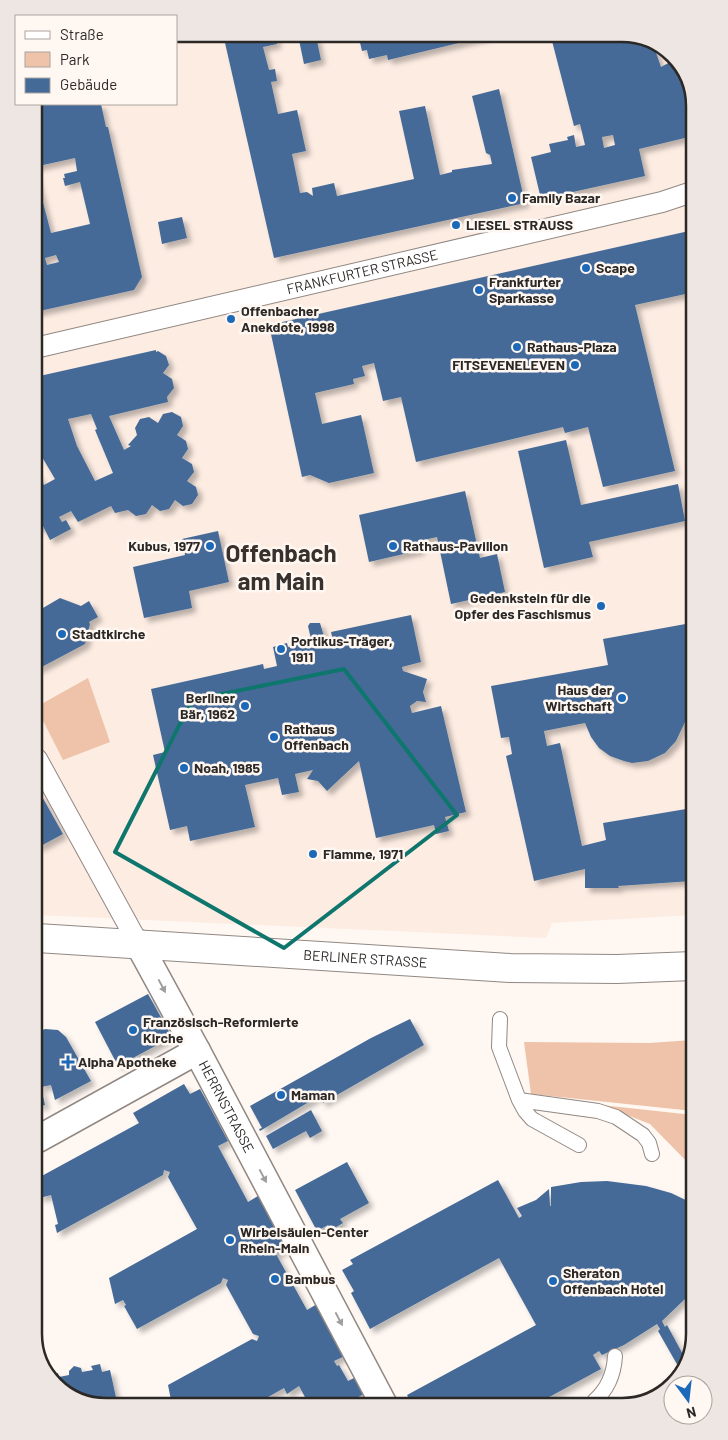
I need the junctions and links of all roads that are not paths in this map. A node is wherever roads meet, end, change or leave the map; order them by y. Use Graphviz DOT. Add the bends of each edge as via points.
graph roads {
  1 [pos="686,194"];
  2 [pos="43,346"];
  3 [pos="42,769"];
  4 [pos="42,938"];
  5 [pos="138,943"];
  6 [pos="686,966"];
  7 [pos="500,1019"];
  8 [pos="198,1051"];
  9 [pos="518,1100"];
  10 [pos="42,1138"];
  11 [pos="579,1145"];
  12 [pos="652,1154"];
  13 [pos="615,1356"];
  14 [pos="380,1398"];
  15 [pos="597,1398"];
  1 -- 2 [label="street, FRANKFURTER STRASSE" via="643,207"];
  3 -- 5 [label="street, HERRNSTRASSE"];
  4 -- 5 [label="main road, BERLINER STRASSE"];
  5 -- 6 [label="main road, BERLINER STRASSE" via="510,968"];
  5 -- 8 [label="street, HERRNSTRASSE, one-way"];
  7 -- 9 [label="lane" via="499,1047"];
  8 -- 10 [label="street"];
  8 -- 14 [label="street, HERRNSTRASSE, one-way"];
  9 -- 11 [label="lane" via="532,1119"];
  9 -- 12 [label="lane" via="598,1111 616,1117 643,1135"];
  13 -- 15 [label="lane" via="614,1370 607,1386"];
}
